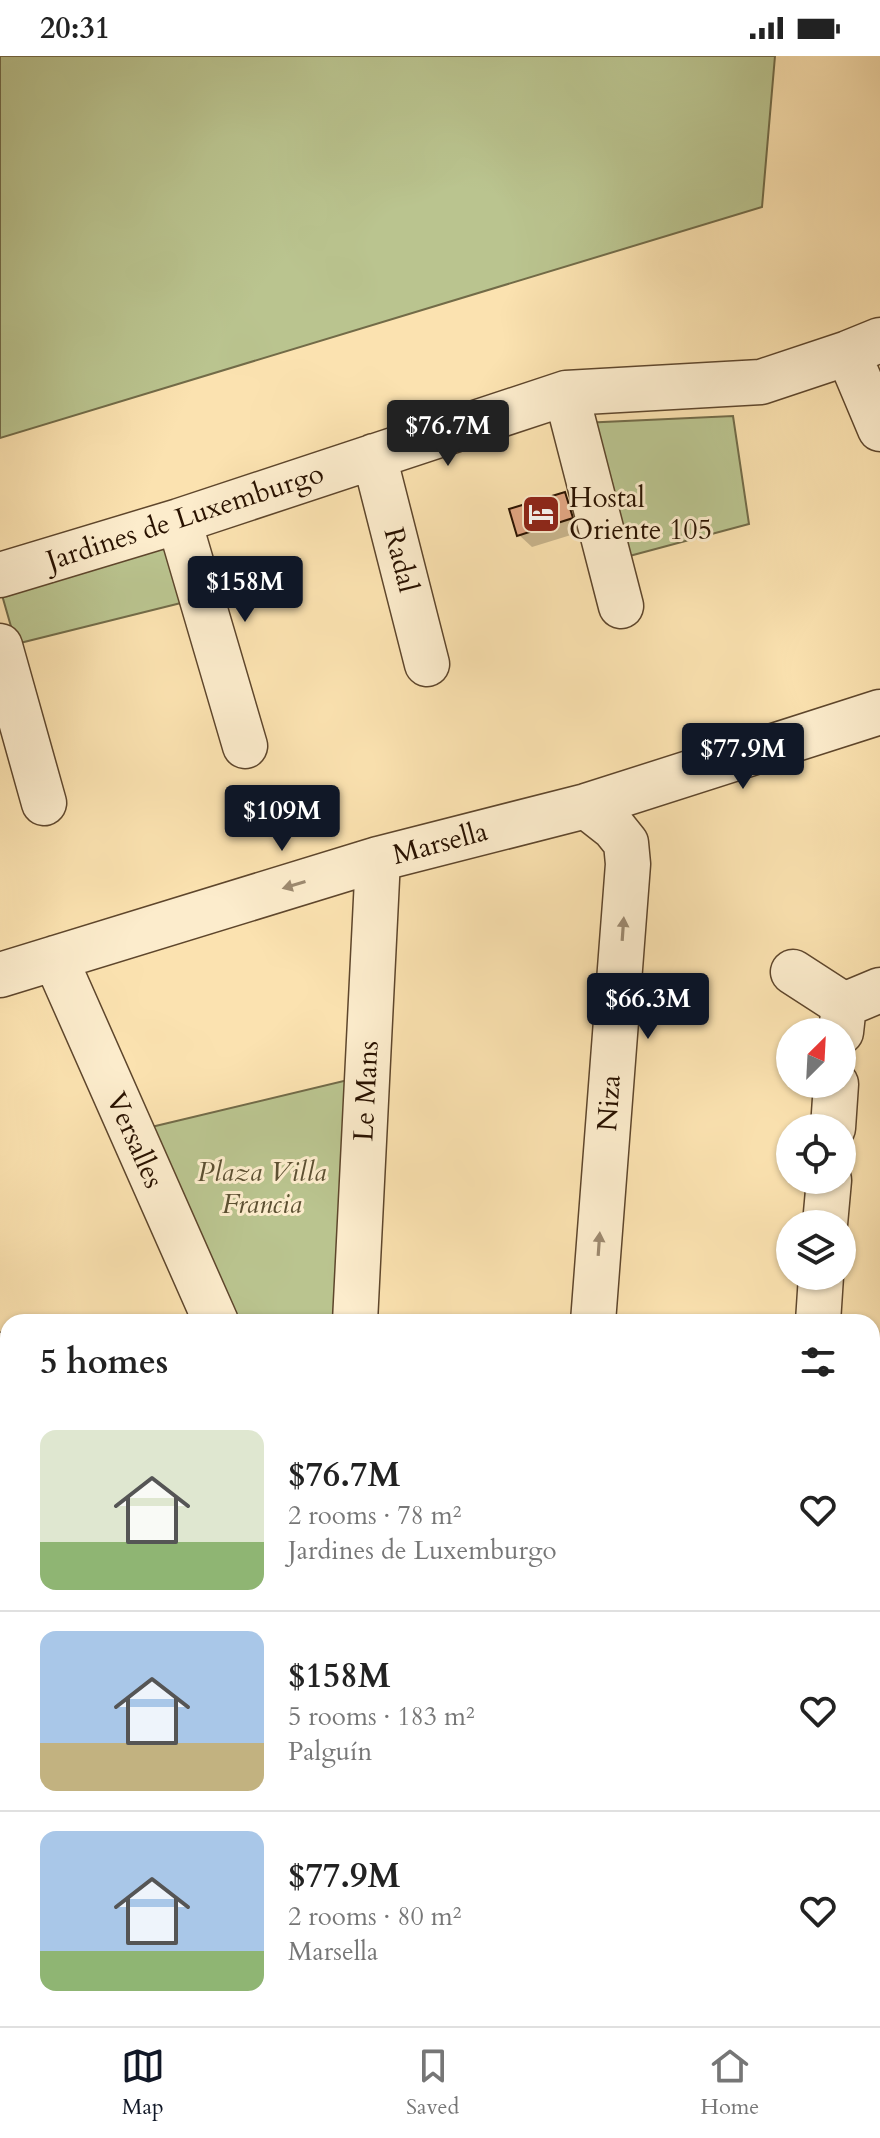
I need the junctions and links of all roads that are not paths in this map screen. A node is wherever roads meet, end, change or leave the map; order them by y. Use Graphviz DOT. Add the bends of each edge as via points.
graph roads {
  1 [pos="872,340"];
  2 [pos="566,393"];
  3 [pos="880,429"];
  4 [pos="374,456"];
  5 [pos="179,521"];
  6 [pos="0,575"];
  7 [pos="621,606"];
  8 [pos="0,646"];
  9 [pos="427,664"];
  10 [pos="880,712"];
  11 [pos="245,746"];
  12 [pos="44,803"];
  13 [pos="586,806"];
  14 [pos="378,859"];
  15 [pos="55,958"];
  16 [pos="793,972"];
  17 [pos="0,975"];
  18 [pos="855,1009"];
  19 [pos="820,1290"];
  20 [pos="212,1314"];
  21 [pos="355,1314"];
  22 [pos="594,1314"];
  23 [pos="819,1314"];
  1 -- 2 [label="street, Jardines de Luxemburgo" via="761,382"];
  1 -- 3 [label="street"];
  2 -- 4 [label="street, Jardines de Luxemburgo"];
  2 -- 7 [label="street"];
  4 -- 5 [label="street, Jardines de Luxemburgo"];
  4 -- 9 [label="street, Radal"];
  5 -- 6 [label="street, Jardines de Luxemburgo"];
  5 -- 11 [label="street"];
  8 -- 12 [label="street"];
  10 -- 13 [label="street, Marsella"];
  13 -- 14 [label="street, Marsella"];
  22 -- 13 [label="street, Niza, one-way" via="628,864 626,843"];
  14 -- 15 [label="street, Marsella, one-way"];
  14 -- 21 [label="street, Le Mans"];
  15 -- 17 [label="street, Marsella"];
  15 -- 20 [label="street, Versalles"];
  16 -- 18 [label="street"];
  19 -- 23 [label="street"];
}
